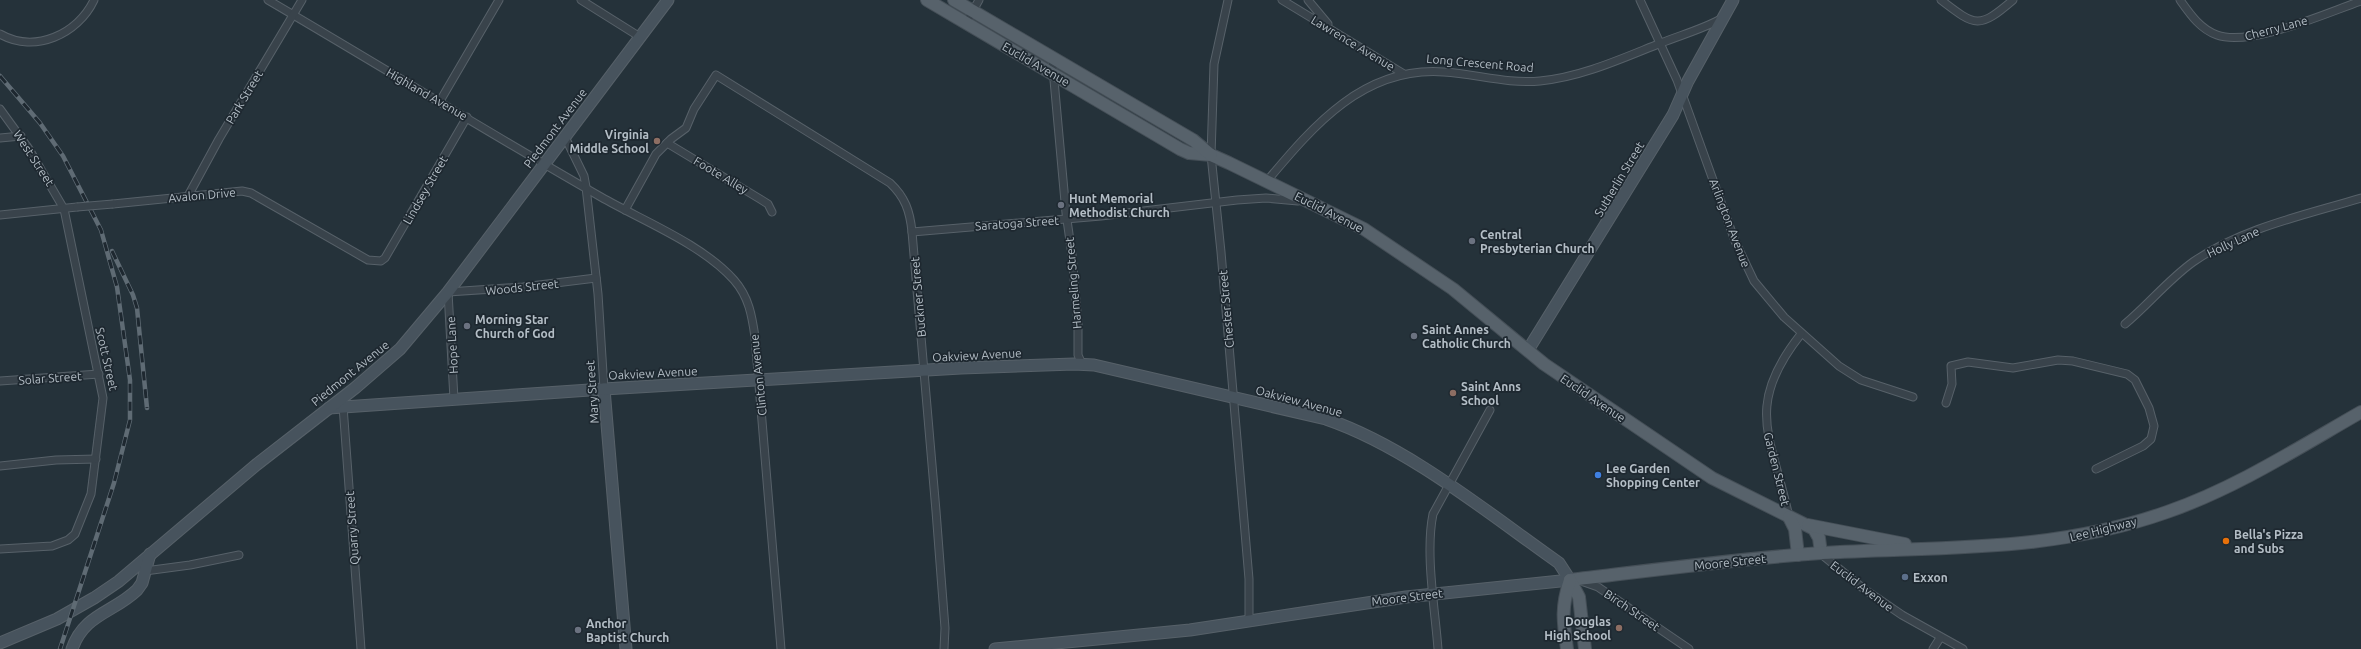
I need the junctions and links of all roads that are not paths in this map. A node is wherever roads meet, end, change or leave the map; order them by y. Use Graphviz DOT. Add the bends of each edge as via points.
graph roads {
  1 [pos="94,0"];
  2 [pos="268,0"];
  3 [pos="302,0"];
  4 [pos="499,0"];
  5 [pos="580,0"];
  6 [pos="668,0"];
  7 [pos="927,0"];
  8 [pos="954,0"];
  9 [pos="979,0"];
  10 [pos="1228,0"];
  11 [pos="1282,0"];
  12 [pos="1308,0"];
  13 [pos="1640,0"];
  14 [pos="1733,0"];
  15 [pos="1942,0"];
  16 [pos="2013,0"];
  17 [pos="2180,0"];
  18 [pos="2361,1"];
  19 [pos="972,11"];
  20 [pos="293,14"];
  21 [pos="1724,18"];
  22 [pos="966,22"];
  23 [pos="1339,33"];
  24 [pos="0,34"];
  25 [pos="640,37"];
  26 [pos="1660,43"];
  27 [pos="1052,58"];
  28 [pos="1054,74"];
  29 [pos="1404,74"];
  30 [pos="1682,95"];
  31 [pos="440,101"];
  32 [pos="1131,104"];
  33 [pos="0,109"];
  34 [pos="467,117"];
  35 [pos="1127,117"];
  36 [pos="21,136"];
  37 [pos="565,136"];
  38 [pos="0,138"];
  39 [pos="667,142"];
  40 [pos="1210,155"];
  41 [pos="545,163"];
  42 [pos="1267,181"];
  43 [pos="586,187"];
  44 [pos="188,196"];
  45 [pos="2361,198"];
  46 [pos="1215,203"];
  47 [pos="1313,203"];
  48 [pos="64,209"];
  49 [pos="625,210"];
  50 [pos="772,212"];
  51 [pos="0,215"];
  52 [pos="1067,219"];
  53 [pos="912,232"];
  54 [pos="381,261"];
  55 [pos="596,278"];
  56 [pos="448,292"];
  57 [pos="2125,324"];
  58 [pos="1801,334"];
  59 [pos="1528,350"];
  60 [pos="1082,364"];
  61 [pos="924,370"];
  62 [pos="99,374"];
  63 [pos="759,380"];
  64 [pos="0,381"];
  65 [pos="604,389"];
  66 [pos="1233,397"];
  67 [pos="1912,397"];
  68 [pos="454,399"];
  69 [pos="1946,403"];
  70 [pos="344,406"];
  71 [pos="329,408"];
  72 [pos="1490,410"];
  73 [pos="2361,412"];
  74 [pos="96,459"];
  75 [pos="0,466"];
  76 [pos="2096,469"];
  77 [pos="1448,485"];
  78 [pos="1789,517"];
  79 [pos="1807,525"];
  80 [pos="1924,548"];
  81 [pos="0,549"];
  82 [pos="1821,553"];
  83 [pos="150,554"];
  84 [pos="239,555"];
  85 [pos="1798,555"];
  86 [pos="146,571"];
  87 [pos="1570,580"];
  88 [pos="1434,594"];
  89 [pos="1249,620"];
  90 [pos="1940,638"];
  91 [pos="0,643"];
  92 [pos="72,649"];
  93 [pos="361,649"];
  94 [pos="626,649"];
  95 [pos="781,649"];
  96 [pos="944,649"];
  97 [pos="995,649"];
  98 [pos="1438,649"];
  99 [pos="1567,649"];
  100 [pos="1585,649"];
  101 [pos="1689,649"];
  102 [pos="1933,649"];
  103 [pos="1963,649"];
  1 -- 24 [label="street" via="88,13 77,25 51,38 21,41"];
  2 -- 20 [label="street, Highland Avenue"];
  3 -- 20 [label="street, Park Street"];
  4 -- 31 [label="street"];
  5 -- 25 [label="street"];
  6 -- 25 [label="main road, Piedmont Avenue"];
  7 -- 22 [label="main road, Euclid Avenue"];
  8 -- 19 [label="main road, Euclid Avenue"];
  9 -- 19 [label="street"];
  10 -- 40 [label="street, Chester Street" via="1214,64"];
  11 -- 23 [label="street, Lawrence Avenue"];
  12 -- 23 [label="street" via="1317,13"];
  13 -- 26 [label="street, Arlington Avenue"];
  14 -- 21 [label="main road"];
  15 -- 16 [label="street" via="1964,18 1977,22 1992,18"];
  17 -- 18 [label="street, Cherry Lane" via="2193,19 2204,28 2231,39 2289,26"];
  19 -- 22 [label="street"];
  19 -- 27 [label="main road, Euclid Avenue"];
  20 -- 31 [label="street, Highland Avenue"];
  20 -- 44 [label="street, Park Street" via="218,139"];
  21 -- 26 [label="street, Long Crescent Road"];
  21 -- 30 [label="main road, Sutherlin Street"];
  22 -- 28 [label="main road, Euclid Avenue"];
  23 -- 29 [label="street, Lawrence Avenue"];
  25 -- 37 [label="main road, Piedmont Avenue"];
  26 -- 29 [label="street, Long Crescent Road" via="1578,73 1540,81 1494,79 1443,72"];
  26 -- 30 [label="street, Arlington Avenue"];
  27 -- 28 [label="street, Harmeling Street"];
  27 -- 32 [label="main road, Euclid Avenue"];
  28 -- 35 [label="main road, Euclid Avenue"];
  28 -- 52 [label="street, Harmeling Street"];
  29 -- 42 [label="street, Long Crescent Road" via="1375,83 1346,100"];
  30 -- 58 [label="street, Arlington Avenue" via="1746,267 1770,302"];
  30 -- 59 [label="main road, Sutherlin Street" via="1642,166"];
  31 -- 34 [label="street, Highland Avenue"];
  32 -- 35 [label="street"];
  32 -- 40 [label="main road, Euclid Avenue" via="1193,140"];
  33 -- 36 [label="street, West Street"];
  34 -- 41 [label="street, Highland Avenue"];
  34 -- 54 [label="street, Lindsey Street"];
  35 -- 40 [label="main road, Euclid Avenue" via="1180,149 1189,153"];
  36 -- 38 [label="street"];
  36 -- 48 [label="street, West Street"];
  37 -- 41 [label="main road, Piedmont Avenue"];
  37 -- 43 [label="street, Mary Street" via="584,176"];
  39 -- 49 [label="street" via="656,154"];
  39 -- 50 [label="street, Foote Alley" via="768,204"];
  39 -- 53 [label="street, Buckner Street" via="686,128 713,77 719,76 890,183 898,190 907,205"];
  40 -- 42 [label="main road, Euclid Avenue"];
  40 -- 46 [label="street, Chester Street"];
  41 -- 43 [label="street, Highland Avenue"];
  41 -- 56 [label="main road, Piedmont Avenue"];
  42 -- 47 [label="main road, Euclid Avenue"];
  43 -- 49 [label="street, Clinton Avenue"];
  43 -- 55 [label="street, Mary Street"];
  44 -- 48 [label="street, Avalon Drive, bridge"];
  44 -- 54 [label="street, Avalon Drive" via="252,193 368,260"];
  45 -- 57 [label="street, Holly Lane" via="2258,230 2225,244 2192,263"];
  46 -- 47 [label="street, Saratoga Street" via="1266,198"];
  46 -- 52 [label="street, Saratoga Street"];
  46 -- 66 [label="street, Chester Street"];
  47 -- 59 [label="main road, Euclid Avenue" via="1364,229 1417,264 1453,289"];
  48 -- 51 [label="street, Avalon Drive"];
  48 -- 62 [label="street, Scott Street"];
  49 -- 63 [label="street, Clinton Avenue" via="707,257 735,281 751,310"];
  52 -- 53 [label="street, Saratoga Street"];
  52 -- 60 [label="street, Harmeling Street" via="1078,324 1078,355"];
  53 -- 61 [label="street, Buckner Street"];
  55 -- 56 [label="street, Woods Street" via="523,287"];
  55 -- 65 [label="street, Mary Street"];
  56 -- 68 [label="street, Hope Lane"];
  56 -- 71 [label="main road, Piedmont Avenue" via="400,349"];
  58 -- 67 [label="street, Arlington Avenue" via="1855,377 1883,389"];
  58 -- 78 [label="street, Garden Street" via="1780,362 1773,377 1766,411 1768,436"];
  59 -- 78 [label="main road, Euclid Avenue" via="1602,404 1712,478"];
  60 -- 61 [label="main road, Oakview Avenue"];
  60 -- 66 [label="main road, Oakview Avenue"];
  61 -- 63 [label="main road, Oakview Avenue"];
  61 -- 96 [label="street, Buckner Street"];
  62 -- 64 [label="street, Solar Street"];
  62 -- 74 [label="street, Scott Street" via="103,398"];
  63 -- 65 [label="main road, Oakview Avenue"];
  63 -- 95 [label="street, Clinton Avenue"];
  65 -- 68 [label="main road, Oakview Avenue"];
  65 -- 94 [label="main road, Mary Street"];
  66 -- 77 [label="main road, Oakview Avenue" via="1350,427 1391,448"];
  66 -- 89 [label="street, Chester Street" via="1249,579"];
  68 -- 70 [label="main road, Oakview Avenue"];
  69 -- 76 [label="street" via="1952,384 1951,366 1964,363 2013,368 2058,360 2073,361 2127,374 2137,384 2149,408 2154,426 2151,439 2143,446"];
  70 -- 71 [label="main road, Oakview Avenue"];
  70 -- 93 [label="street, Quarry Street"];
  71 -- 83 [label="main road, Piedmont Avenue" via="256,464"];
  72 -- 77 [label="street"];
  73 -- 80 [label="main road, Lee Highway" via="2252,475 2167,512 2070,538 1978,548"];
  74 -- 75 [label="street"];
  74 -- 81 [label="street, Scott Street" via="91,494 79,527 68,540 52,546"];
  77 -- 87 [label="main road, Oakview Avenue" via="1559,562"];
  77 -- 88 [label="street" via="1433,514 1431,525"];
  78 -- 79 [label="main road, Euclid Avenue"];
  78 -- 85 [label="main road" via="1795,529"];
  79 -- 80 [label="main road"];
  79 -- 82 [label="main road, Euclid Avenue" via="1814,529 1819,538"];
  80 -- 82 [label="main road, Lee Highway"];
  82 -- 85 [label="main road, Moore Street"];
  82 -- 90 [label="street, Euclid Avenue" via="1864,589"];
  83 -- 86 [label="main road"];
  83 -- 91 [label="main road, Piedmont Avenue" via="119,581 94,598 26,634"];
  84 -- 86 [label="street"];
  85 -- 87 [label="main road, Moore Street"];
  86 -- 92 [label="main road" via="137,590 88,622"];
  87 -- 88 [label="main road, Moore Street"];
  87 -- 99 [label="main road" via="1563,604"];
  87 -- 100 [label="main road" via="1578,597"];
  87 -- 101 [label="street, Birch Street" via="1587,582 1598,587"];
  88 -- 89 [label="main road, Moore Street"];
  88 -- 98 [label="street"];
  89 -- 97 [label="main road, Moore Street" via="1182,631"];
  90 -- 102 [label="street"];
  90 -- 103 [label="street, Euclid Avenue"];
}
